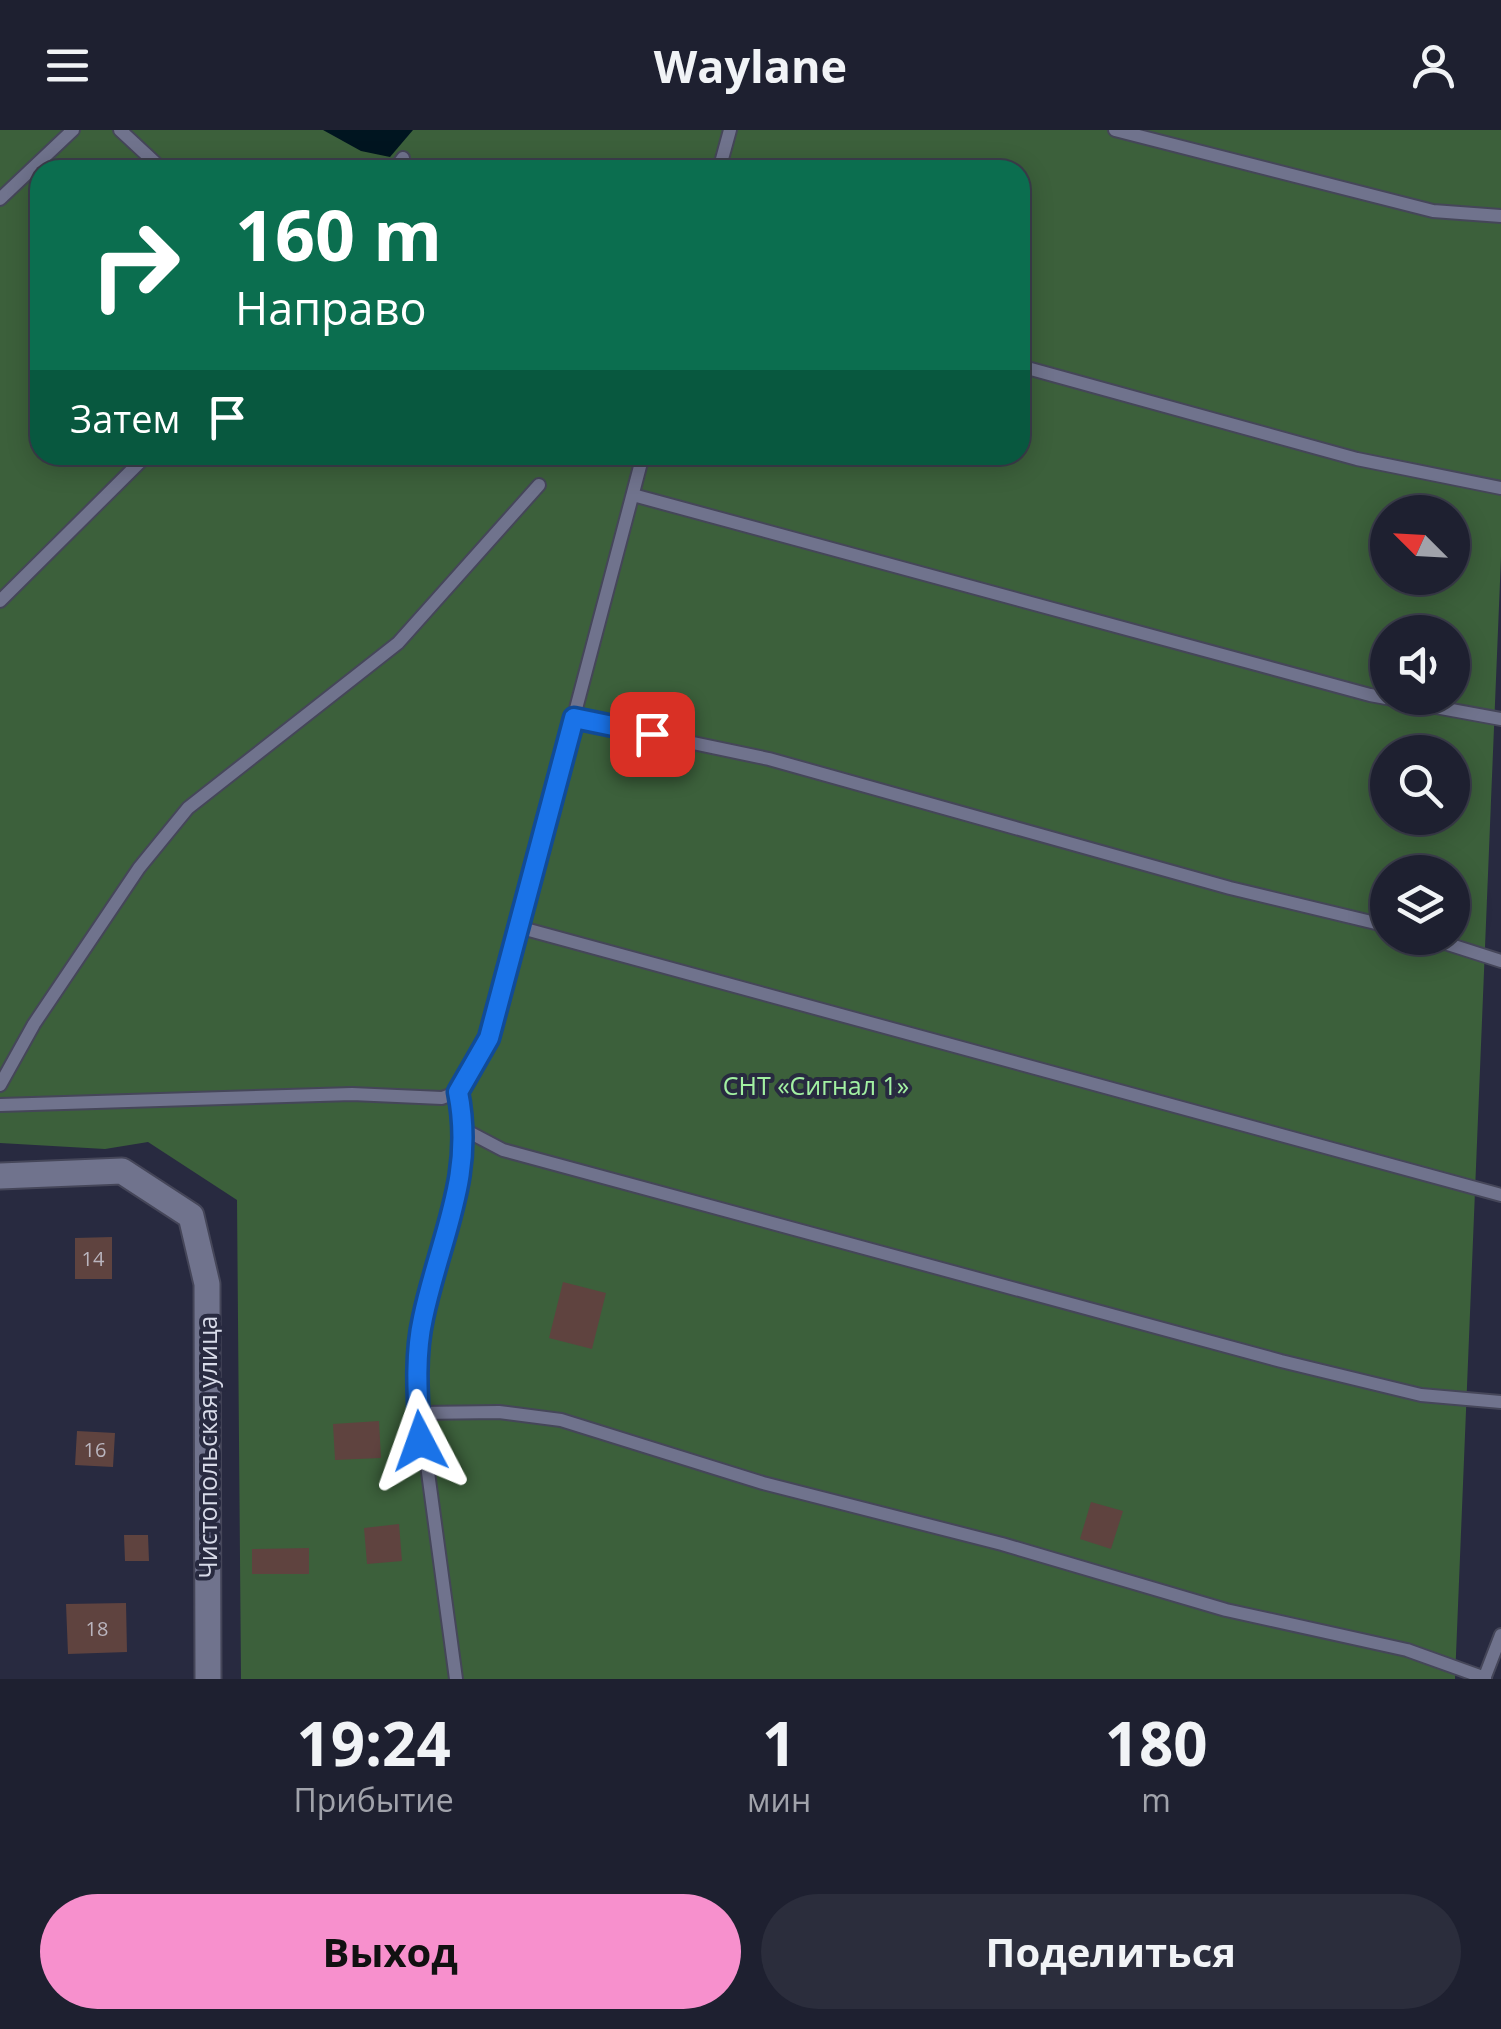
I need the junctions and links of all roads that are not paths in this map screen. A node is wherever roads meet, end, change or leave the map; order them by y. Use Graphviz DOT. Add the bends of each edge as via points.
graph roads {
  1 [pos="73,130"];
  2 [pos="120,130"];
  3 [pos="730,130"];
  4 [pos="1116,130"];
  5 [pos="41,160"];
  6 [pos="152,160"];
  7 [pos="722,160"];
  8 [pos="30,170"];
  9 [pos="0,198"];
  10 [pos="1501,216"];
  11 [pos="1030,369"];
  12 [pos="137,465"];
  13 [pos="640,465"];
  14 [pos="539,485"];
  15 [pos="1501,488"];
  16 [pos="633,495"];
  17 [pos="0,601"];
  18 [pos="574,718"];
  19 [pos="1501,719"];
  20 [pos="1370,922"];
  21 [pos="518,927"];
  22 [pos="1470,951"];
  23 [pos="1501,961"];
  24 [pos="0,1085"];
  25 [pos="458,1092"];
  26 [pos="0,1105"];
  27 [pos="465,1130"];
  28 [pos="0,1176"];
  29 [pos="1501,1196"];
  30 [pos="1501,1402"];
  31 [pos="418,1412"];
  32 [pos="1501,1635"];
  33 [pos="208,1679"];
  34 [pos="456,1679"];
  35 [pos="1484,1679"];
  1 -- 5 [label="lane"];
  2 -- 6 [label="lane"];
  3 -- 7 [label="lane"];
  4 -- 10 [label="lane" via="1433,211"];
  8 -- 9 [label="lane"];
  11 -- 15 [label="lane" via="1358,459"];
  12 -- 17 [label="lane"];
  13 -- 16 [label="lane"];
  14 -- 24 [label="lane" via="398,643 188,808 139,868"];
  16 -- 18 [label="lane"];
  16 -- 19 [label="lane" via="1334,686"];
  18 -- 20 [label="lane" via="768,759"];
  18 -- 21 [label="lane"];
  21 -- 25 [label="lane" via="489,1038"];
  21 -- 29 [label="lane"];
  22 -- 23 [label="lane"];
  25 -- 26 [label="lane" via="442,1098 352,1094"];
  25 -- 27 [label="lane"];
  27 -- 30 [label="lane" via="503,1150 1049,1300 1421,1395"];
  27 -- 31 [label="lane" via="452,1216 422,1319"];
  28 -- 33 [label="street, Чистопольская улица" via="122,1171 191,1216 207,1284"];
  31 -- 34 [label="lane"];
  31 -- 35 [label="lane" via="561,1420 763,1483 1226,1610 1408,1650"];
  32 -- 35 [label="lane"];
}
